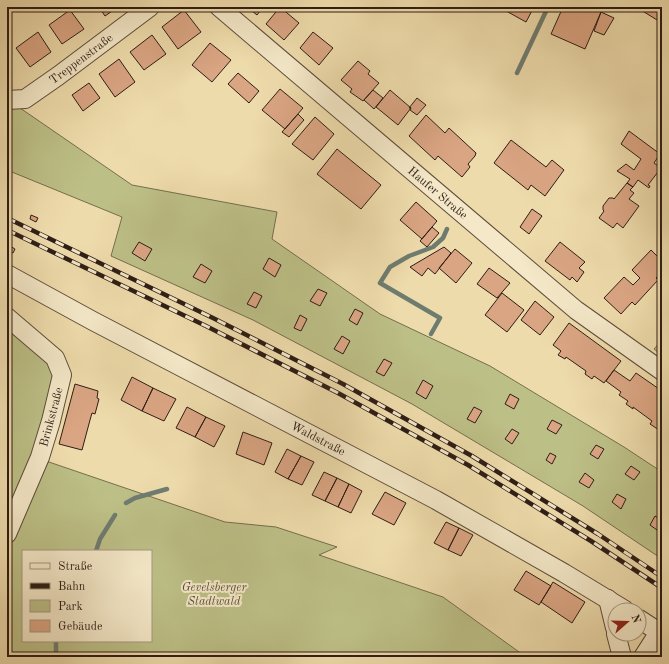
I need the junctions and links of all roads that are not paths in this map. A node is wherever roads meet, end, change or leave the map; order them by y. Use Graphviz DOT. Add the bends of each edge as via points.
graph roads {
  1 [pos="150,7"];
  2 [pos="219,7"];
  3 [pos="7,100"];
  4 [pos="7,274"];
  5 [pos="7,317"];
  6 [pos="662,372"];
  7 [pos="7,534"];
  8 [pos="608,599"];
  9 [pos="609,602"];
  10 [pos="613,602"];
  11 [pos="647,624"];
  12 [pos="660,633"];
  13 [pos="618,642"];
  14 [pos="622,657"];
  15 [pos="643,657"];
  1 -- 3 [label="street, Treppenstraße" via="25,99"];
  2 -- 6 [label="street, Haufer Straße" via="576,310"];
  4 -- 8 [label="street, Waldstraße" via="436,500"];
  5 -- 7 [label="street, Brinkstraße" via="55,358 62,375 40,457"];
  8 -- 9 [label="street"];
  8 -- 10 [label="street, Waldstraße"];
  11 -- 12 [label="street"];
  12 -- 15 [label="street"];
  13 -- 14 [label="street"];
}
